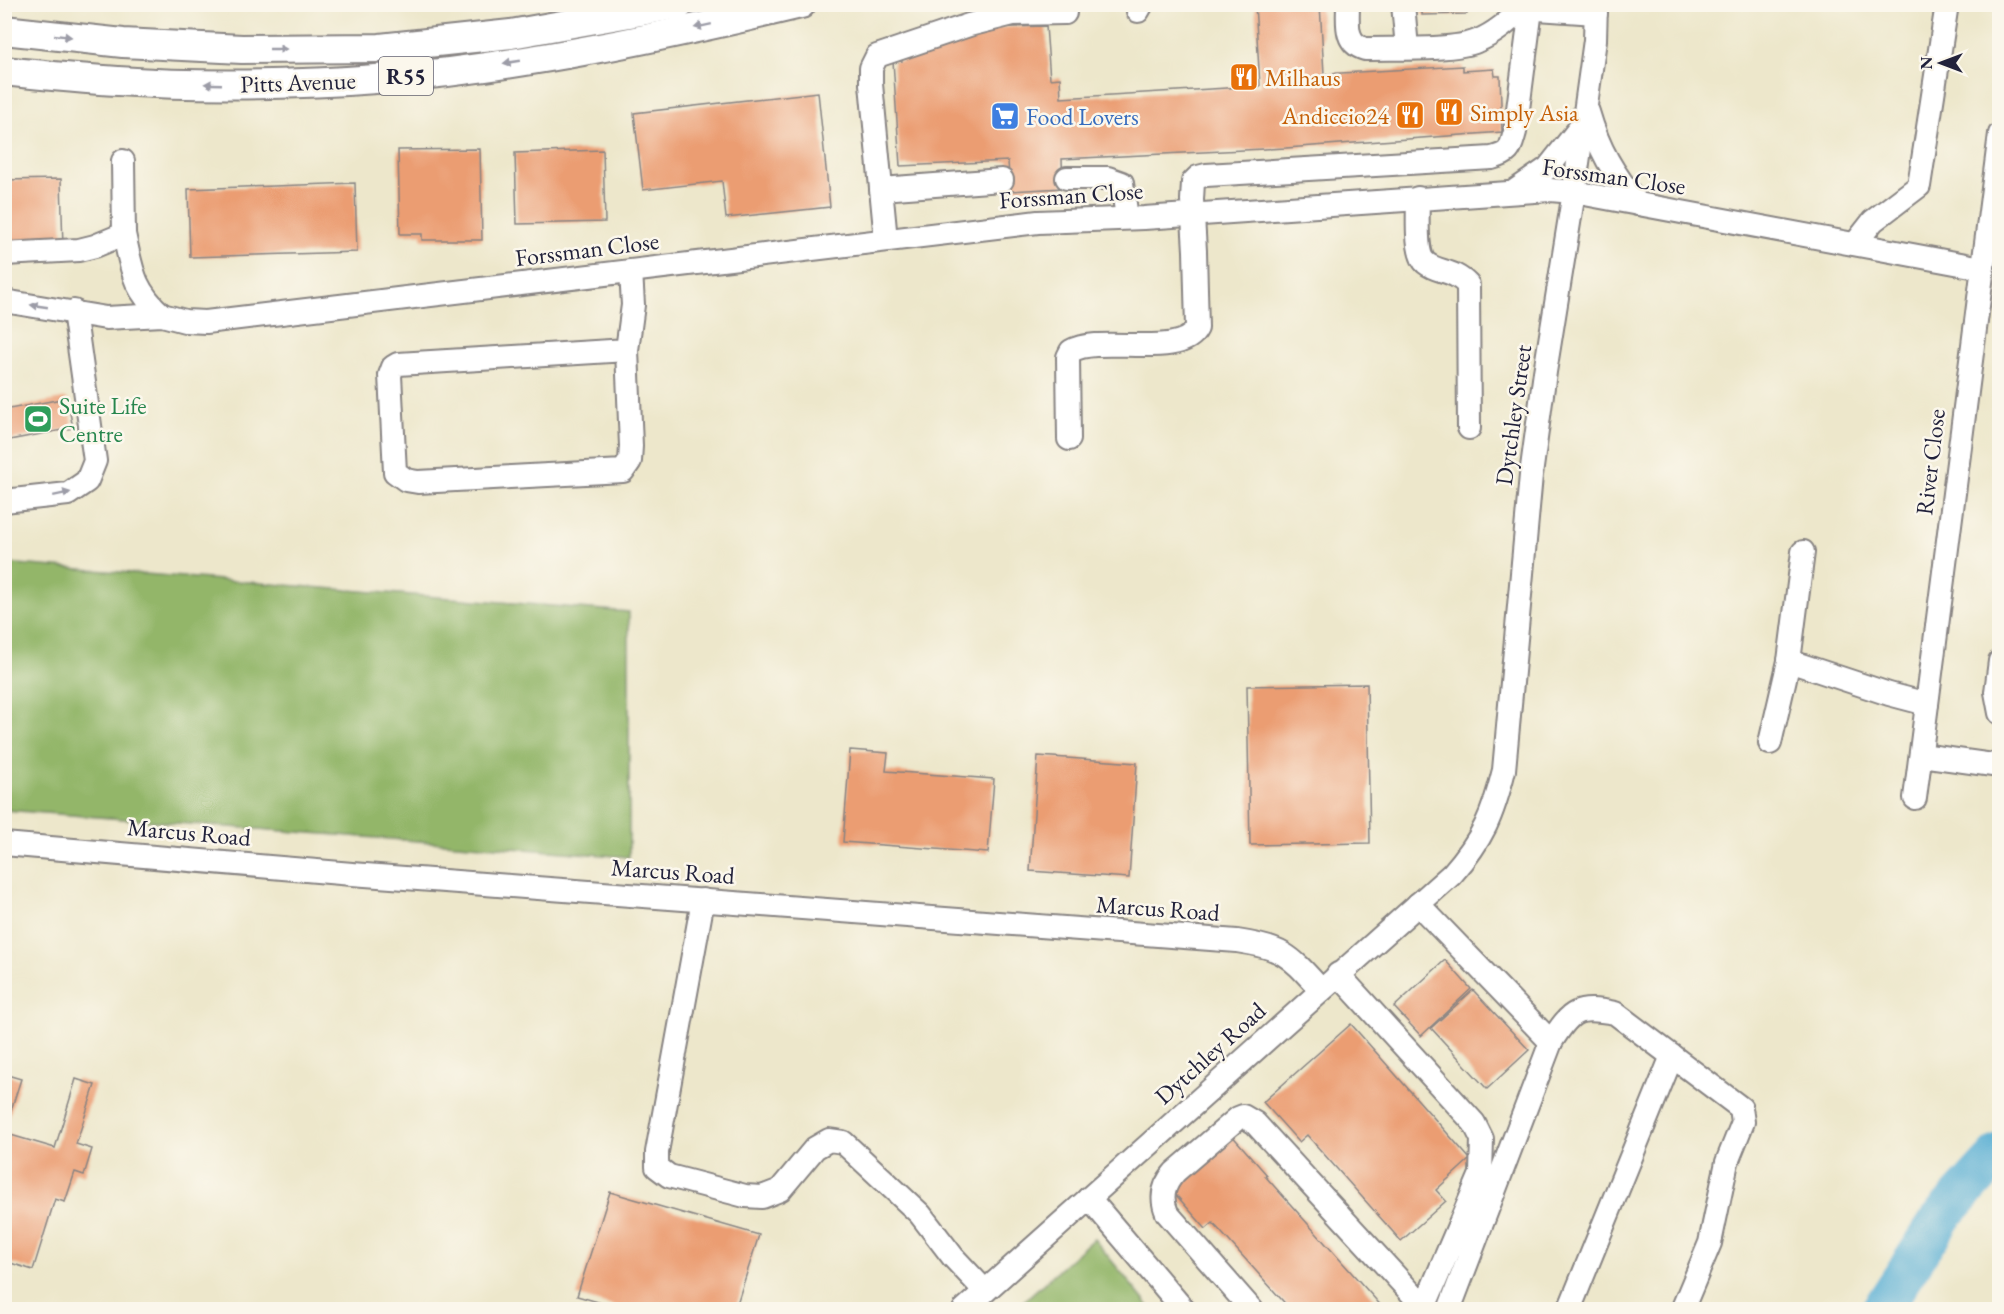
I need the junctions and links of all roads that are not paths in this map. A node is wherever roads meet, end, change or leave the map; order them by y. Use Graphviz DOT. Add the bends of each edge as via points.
graph roads {
  1 [pos="680,4"];
  2 [pos="801,4"];
  3 [pos="1348,4"];
  4 [pos="1403,4"];
  5 [pos="1947,4"];
  6 [pos="1525,7"];
  7 [pos="1596,9"];
  8 [pos="1065,13"];
  9 [pos="4,30"];
  10 [pos="1407,48"];
  11 [pos="4,71"];
  12 [pos="1585,113"];
  13 [pos="2000,134"];
  14 [pos="123,161"];
  15 [pos="1067,178"];
  16 [pos="1002,180"];
  17 [pos="881,189"];
  18 [pos="1515,191"];
  19 [pos="1574,192"];
  20 [pos="1418,198"];
  21 [pos="1638,204"];
  22 [pos="1192,214"];
  23 [pos="1127,218"];
  24 [pos="124,234"];
  25 [pos="886,240"];
  26 [pos="1855,244"];
  27 [pos="4,254"];
  28 [pos="1982,268"];
  29 [pos="631,271"];
  30 [pos="4,301"];
  31 [pos="74,311"];
  32 [pos="162,315"];
  33 [pos="627,351"];
  34 [pos="1469,428"];
  35 [pos="1069,439"];
  36 [pos="4,501"];
  37 [pos="1803,552"];
  38 [pos="1789,661"];
  39 [pos="2000,662"];
  40 [pos="1927,704"];
  41 [pos="2000,713"];
  42 [pos="1770,744"];
  43 [pos="1921,755"];
  44 [pos="2000,766"];
  45 [pos="1915,798"];
  46 [pos="1485,831"];
  47 [pos="4,844"];
  48 [pos="703,900"];
  49 [pos="1418,904"];
  50 [pos="1338,974"];
  51 [pos="1321,990"];
  52 [pos="1551,1042"];
  53 [pos="1672,1056"];
  54 [pos="1089,1198"];
  55 [pos="985,1291"];
  56 [pos="1424,1308"];
  57 [pos="964,1310"];
  58 [pos="1184,1310"];
  59 [pos="1252,1310"];
  60 [pos="1449,1310"];
  61 [pos="1569,1310"];
  62 [pos="1682,1310"];
  9 -- 1 [label="main road, Pitts Avenue / R55, one-way" via="123,43 242,49 380,48 511,34"];
  2 -- 11 [label="main road, Pitts Avenue / R55, one-way" via="512,63 390,78 244,85 119,81"];
  3 -- 10 [label="street" via="1348,33 1358,47"];
  4 -- 10 [label="street"];
  5 -- 26 [label="street" via="1919,186 1873,221"];
  6 -- 7 [label="street"];
  6 -- 10 [label="street" via="1497,31 1476,42"];
  6 -- 22 [label="street" via="1515,132 1510,150 1504,155 1206,175 1193,182"];
  7 -- 12 [label="street, Dytchley Street"];
  8 -- 17 [label="street" via="1013,14 877,56 871,68 871,84"];
  12 -- 18 [label="street" via="1548,168"];
  12 -- 19 [label="street, Dytchley Street"];
  12 -- 21 [label="street" via="1612,169"];
  13 -- 28 [label="street, River Close"];
  14 -- 24 [label="street"];
  15 -- 23 [label="street" via="1108,178 1122,183"];
  16 -- 17 [label="street"];
  17 -- 25 [label="street"];
  18 -- 19 [label="street, Forssman Close"];
  18 -- 20 [label="street, Forssman Close"];
  19 -- 21 [label="street, Forssman Close"];
  19 -- 46 [label="street, Dytchley Street" via="1531,476 1504,770"];
  20 -- 22 [label="street, Forssman Close"];
  20 -- 34 [label="street" via="1420,255 1426,264 1460,277 1468,285"];
  21 -- 26 [label="street, Forssman Close"];
  22 -- 23 [label="street, Forssman Close"];
  22 -- 35 [label="street" via="1196,251 1194,334 1172,343 1087,346 1071,351"];
  23 -- 25 [label="street, Forssman Close" via="1038,222"];
  24 -- 27 [label="street" via="79,250"];
  24 -- 32 [label="street" via="133,276 146,301"];
  25 -- 29 [label="street, Forssman Close"];
  26 -- 28 [label="street, Forssman Close"];
  28 -- 40 [label="street, River Close"];
  29 -- 32 [label="street, Forssman Close" via="206,322"];
  29 -- 33 [label="street" via="633,305"];
  31 -- 30 [label="street, Forssman Close, one-way"];
  31 -- 32 [label="street, Forssman Close" via="106,318"];
  36 -- 31 [label="street, one-way" via="68,494 87,482 95,461"];
  33 -- 33 [label="street" via="398,364 390,375 395,472 418,482 623,471 630,460 631,446"];
  37 -- 38 [label="street"];
  38 -- 40 [label="street"];
  38 -- 42 [label="street"];
  39 -- 41 [label="street" via="1996,692"];
  40 -- 43 [label="street, River Close"];
  43 -- 44 [label="street"];
  43 -- 45 [label="street, River Close"];
  46 -- 49 [label="street, Dytchley Road" via="1452,874"];
  47 -- 48 [label="street, Marcus Road"];
  48 -- 51 [label="street, Marcus Road" via="1264,945 1296,962"];
  48 -- 55 [label="street" via="657,1167 669,1176 762,1197 780,1190 815,1148 829,1140 843,1142 920,1214"];
  49 -- 50 [label="street, Dytchley Road"];
  49 -- 52 [label="street"];
  50 -- 51 [label="street, Dytchley Road"];
  50 -- 56 [label="street" via="1474,1123 1482,1139 1481,1174"];
  51 -- 54 [label="street, Dytchley Road"];
  52 -- 53 [label="street" via="1566,1019 1579,1011 1598,1010 1615,1014"];
  52 -- 60 [label="street"];
  53 -- 61 [label="street"];
  53 -- 62 [label="street" via="1741,1108 1743,1122 1727,1162 1710,1243"];
  54 -- 55 [label="street, Dytchley Road"];
  54 -- 58 [label="street"];
  55 -- 57 [label="street, Dytchley Road"];
  56 -- 59 [label="street" via="1255,1123 1243,1116 1166,1181 1163,1198 1167,1213"];
}
